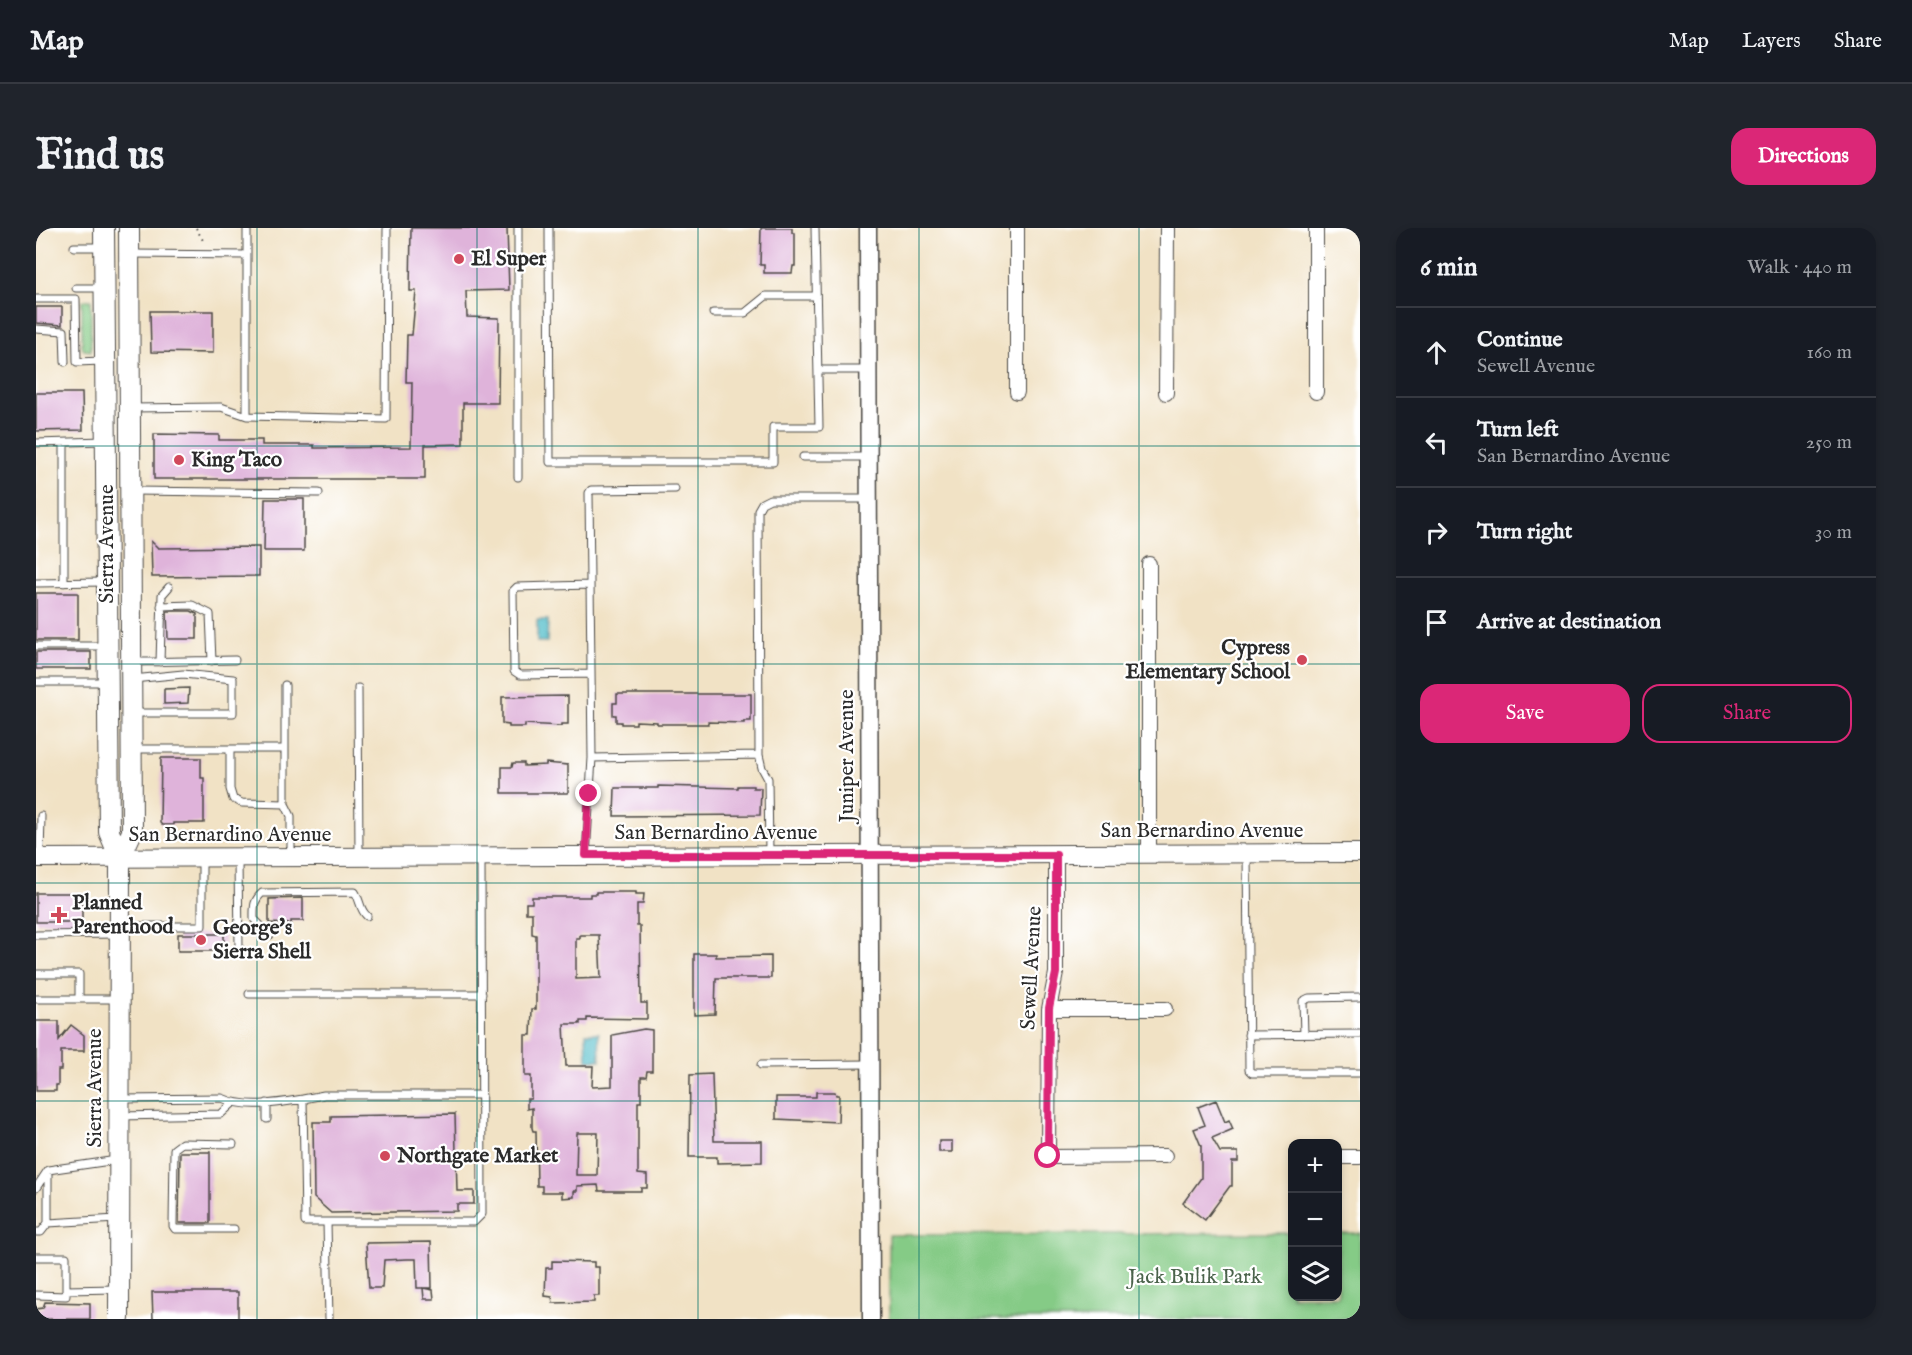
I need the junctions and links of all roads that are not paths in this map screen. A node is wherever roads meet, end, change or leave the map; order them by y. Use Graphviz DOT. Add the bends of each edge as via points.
graph roads {
  1 [pos="129,228"];
  2 [pos="247,228"];
  3 [pos="387,228"];
  4 [pos="518,228"];
  5 [pos="549,228"];
  6 [pos="815,228"];
  7 [pos="868,228"];
  8 [pos="1017,228"];
  9 [pos="1167,228"];
  10 [pos="1316,228"];
  11 [pos="104,237"];
  12 [pos="74,247"];
  13 [pos="129,254"];
  14 [pos="247,255"];
  15 [pos="76,288"];
  16 [pos="104,288"];
  17 [pos="816,296"];
  18 [pos="36,299"];
  19 [pos="713,313"];
  20 [pos="36,329"];
  21 [pos="104,361"];
  22 [pos="65,362"];
  23 [pos="818,370"];
  24 [pos="868,370"];
  25 [pos="1017,392"];
  26 [pos="1316,392"];
  27 [pos="1166,393"];
  28 [pos="130,408"];
  29 [pos="247,416"];
  30 [pos="105,441"];
  31 [pos="36,443"];
  32 [pos="64,443"];
  33 [pos="803,457"];
  34 [pos="868,457"];
  35 [pos="518,477"];
  36 [pos="675,489"];
  37 [pos="130,491"];
  38 [pos="319,493"];
  39 [pos="868,499"];
  40 [pos="1149,564"];
  41 [pos="131,573"];
  42 [pos="107,582"];
  43 [pos="36,583"];
  44 [pos="64,583"];
  45 [pos="590,585"];
  46 [pos="169,587"];
  47 [pos="161,606"];
  48 [pos="36,646"];
  49 [pos="107,646"];
  50 [pos="235,660"];
  51 [pos="212,661"];
  52 [pos="160,662"];
  53 [pos="131,670"];
  54 [pos="591,674"];
  55 [pos="37,682"];
  56 [pos="107,682"];
  57 [pos="285,685"];
  58 [pos="358,688"];
  59 [pos="131,713"];
  60 [pos="132,749"];
  61 [pos="230,749"];
  62 [pos="285,749"];
  63 [pos="759,755"];
  64 [pos="592,758"];
  65 [pos="285,804"];
  66 [pos="41,816"];
  67 [pos="38,826"];
  68 [pos="1360,853"];
  69 [pos="1149,854"];
  70 [pos="1247,854"];
  71 [pos="481,855"];
  72 [pos="586,855"];
  73 [pos="769,855"];
  74 [pos="869,855"];
  75 [pos="1056,855"];
  76 [pos="359,856"];
  77 [pos="238,857"];
  78 [pos="291,857"];
  79 [pos="38,858"];
  80 [pos="120,858"];
  81 [pos="202,858"];
  82 [pos="368,916"];
  83 [pos="120,930"];
  84 [pos="36,935"];
  85 [pos="270,935"];
  86 [pos="239,948"];
  87 [pos="36,974"];
  88 [pos="249,994"];
  89 [pos="482,994"];
  90 [pos="1360,997"];
  91 [pos="36,999"];
  92 [pos="79,999"];
  93 [pos="120,999"];
  94 [pos="1049,1008"];
  95 [pos="1165,1009"];
  96 [pos="1304,1034"];
  97 [pos="1360,1034"];
  98 [pos="1248,1035"];
  99 [pos="870,1064"];
  100 [pos="761,1065"];
  101 [pos="1360,1073"];
  102 [pos="482,1095"];
  103 [pos="303,1099"];
  104 [pos="233,1103"];
  105 [pos="267,1103"];
  106 [pos="120,1108"];
  107 [pos="267,1119"];
  108 [pos="233,1143"];
  109 [pos="1165,1156"];
  110 [pos="1342,1157"];
  111 [pos="1360,1157"];
  112 [pos="119,1160"];
  113 [pos="48,1170"];
  114 [pos="36,1188"];
  115 [pos="119,1219"];
  116 [pos="327,1222"];
  117 [pos="48,1223"];
  118 [pos="234,1229"];
  119 [pos="36,1232"];
  120 [pos="36,1257"];
  121 [pos="119,1289"];
  122 [pos="66,1290"];
  123 [pos="36,1295"];
  124 [pos="119,1319"];
  125 [pos="329,1319"];
  126 [pos="871,1319"];
  1 -- 13 [label="main road, Sierra Avenue"];
  2 -- 14 [label="lane"];
  3 -- 29 [label="lane" via="386,419"];
  4 -- 35 [label="lane"];
  5 -- 23 [label="lane" via="550,462 773,462 773,427 819,427"];
  6 -- 17 [label="lane"];
  7 -- 24 [label="street, Juniper Avenue"];
  8 -- 25 [label="street"];
  9 -- 27 [label="street"];
  10 -- 26 [label="street"];
  11 -- 12 [label="lane"];
  11 -- 16 [label="main road, Sierra Avenue"];
  13 -- 14 [label="lane"];
  13 -- 28 [label="main road, Sierra Avenue"];
  14 -- 29 [label="lane"];
  15 -- 16 [label="lane"];
  16 -- 21 [label="main road, Sierra Avenue"];
  17 -- 19 [label="lane" via="766,296 745,313"];
  17 -- 23 [label="lane"];
  18 -- 21 [label="lane" via="76,299 77,362"];
  20 -- 22 [label="lane" via="64,331"];
  21 -- 30 [label="main road, Sierra Avenue"];
  23 -- 24 [label="lane"];
  24 -- 34 [label="street, Juniper Avenue"];
  28 -- 29 [label="lane" via="220,407"];
  28 -- 37 [label="main road, Sierra Avenue"];
  30 -- 32 [label="lane"];
  30 -- 41 [label="main road" via="118,444 120,538"];
  30 -- 42 [label="main road, Sierra Avenue"];
  31 -- 32 [label="lane"];
  32 -- 44 [label="lane"];
  33 -- 34 [label="lane"];
  34 -- 39 [label="street, Juniper Avenue"];
  36 -- 45 [label="lane" via="591,490"];
  37 -- 38 [label="lane"];
  37 -- 41 [label="main road, Sierra Avenue" via="135,527"];
  39 -- 63 [label="lane" via="770,499 758,510"];
  39 -- 74 [label="street, Juniper Avenue"];
  40 -- 69 [label="street"];
  41 -- 53 [label="main road, Sierra Avenue"];
  42 -- 44 [label="lane"];
  42 -- 49 [label="main road, Sierra Avenue"];
  43 -- 44 [label="lane"];
  45 -- 54 [label="lane"];
  45 -- 54 [label="lane" via="517,587 513,591 514,671 520,675"];
  46 -- 47 [label="lane" via="162,595"];
  47 -- 51 [label="lane" via="192,605 210,614"];
  47 -- 52 [label="lane"];
  48 -- 49 [label="lane"];
  49 -- 56 [label="main road, Sierra Avenue"];
  50 -- 51 [label="lane"];
  51 -- 52 [label="lane"];
  52 -- 53 [label="lane"];
  53 -- 59 [label="main road, Sierra Avenue"];
  53 -- 59 [label="lane" via="232,679 232,713"];
  54 -- 64 [label="lane"];
  55 -- 56 [label="lane"];
  56 -- 80 [label="main road, Sierra Avenue" via="109,832"];
  57 -- 62 [label="lane"];
  58 -- 76 [label="lane"];
  59 -- 60 [label="main road, Sierra Avenue"];
  60 -- 61 [label="lane"];
  60 -- 80 [label="main road, Sierra Avenue" via="132,832"];
  61 -- 62 [label="lane"];
  61 -- 65 [label="lane" via="233,799 242,803"];
  62 -- 65 [label="lane"];
  63 -- 64 [label="lane"];
  63 -- 73 [label="lane" via="768,779"];
  64 -- 72 [label="lane"];
  65 -- 78 [label="lane" via="291,816"];
  66 -- 67 [label="lane"];
  67 -- 79 [label="lane"];
  68 -- 70 [label="main road, San Bernardino Avenue"];
  69 -- 70 [label="main road, San Bernardino Avenue"];
  69 -- 75 [label="main road, San Bernardino Avenue"];
  70 -- 98 [label="lane"];
  71 -- 72 [label="main road, San Bernardino Avenue"];
  71 -- 76 [label="main road, San Bernardino Avenue"];
  71 -- 89 [label="lane"];
  72 -- 73 [label="main road, San Bernardino Avenue"];
  73 -- 74 [label="main road, San Bernardino Avenue"];
  74 -- 75 [label="main road, San Bernardino Avenue"];
  74 -- 99 [label="street, Juniper Avenue"];
  75 -- 94 [label="street, Sewell Avenue" via="1056,973"];
  76 -- 78 [label="main road, San Bernardino Avenue"];
  77 -- 78 [label="main road, San Bernardino Avenue"];
  77 -- 81 [label="main road, San Bernardino Avenue"];
  77 -- 86 [label="lane"];
  79 -- 80 [label="main road, San Bernardino Avenue"];
  80 -- 81 [label="main road, San Bernardino Avenue"];
  80 -- 83 [label="main road, Sierra Avenue"];
  81 -- 83 [label="lane" via="202,926"];
  82 -- 85 [label="lane" via="361,910 355,892 262,892 256,898 254,919"];
  83 -- 84 [label="lane"];
  83 -- 93 [label="main road, Sierra Avenue"];
  87 -- 92 [label="lane" via="79,974"];
  88 -- 89 [label="lane"];
  89 -- 102 [label="lane"];
  90 -- 96 [label="lane" via="1303,1001"];
  91 -- 92 [label="lane"];
  92 -- 93 [label="lane"];
  93 -- 106 [label="main road, Sierra Avenue"];
  94 -- 95 [label="street"];
  94 -- 109 [label="street, Sewell Avenue" via="1048,1156"];
  96 -- 97 [label="lane"];
  96 -- 98 [label="lane"];
  98 -- 101 [label="lane" via="1252,1073"];
  99 -- 100 [label="lane"];
  99 -- 126 [label="street, Juniper Avenue"];
  102 -- 103 [label="lane" via="324,1095"];
  102 -- 116 [label="lane" via="482,1214 474,1222"];
  103 -- 105 [label="lane"];
  103 -- 116 [label="lane" via="305,1222"];
  104 -- 105 [label="lane"];
  104 -- 106 [label="lane" via="222,1098"];
  104 -- 106 [label="lane" via="221,1114"];
  105 -- 107 [label="lane"];
  106 -- 112 [label="main road, Sierra Avenue"];
  108 -- 118 [label="lane" via="182,1143 174,1149 173,1226"];
  110 -- 111 [label="street"];
  112 -- 113 [label="lane"];
  112 -- 115 [label="main road, Sierra Avenue"];
  113 -- 114 [label="lane"];
  113 -- 117 [label="lane"];
  115 -- 117 [label="lane"];
  115 -- 121 [label="main road, Sierra Avenue"];
  116 -- 125 [label="lane"];
  117 -- 119 [label="lane"];
  120 -- 122 [label="lane" via="66,1257"];
  121 -- 122 [label="lane"];
  121 -- 124 [label="main road, Sierra Avenue"];
  122 -- 123 [label="lane" via="66,1296"];
}
